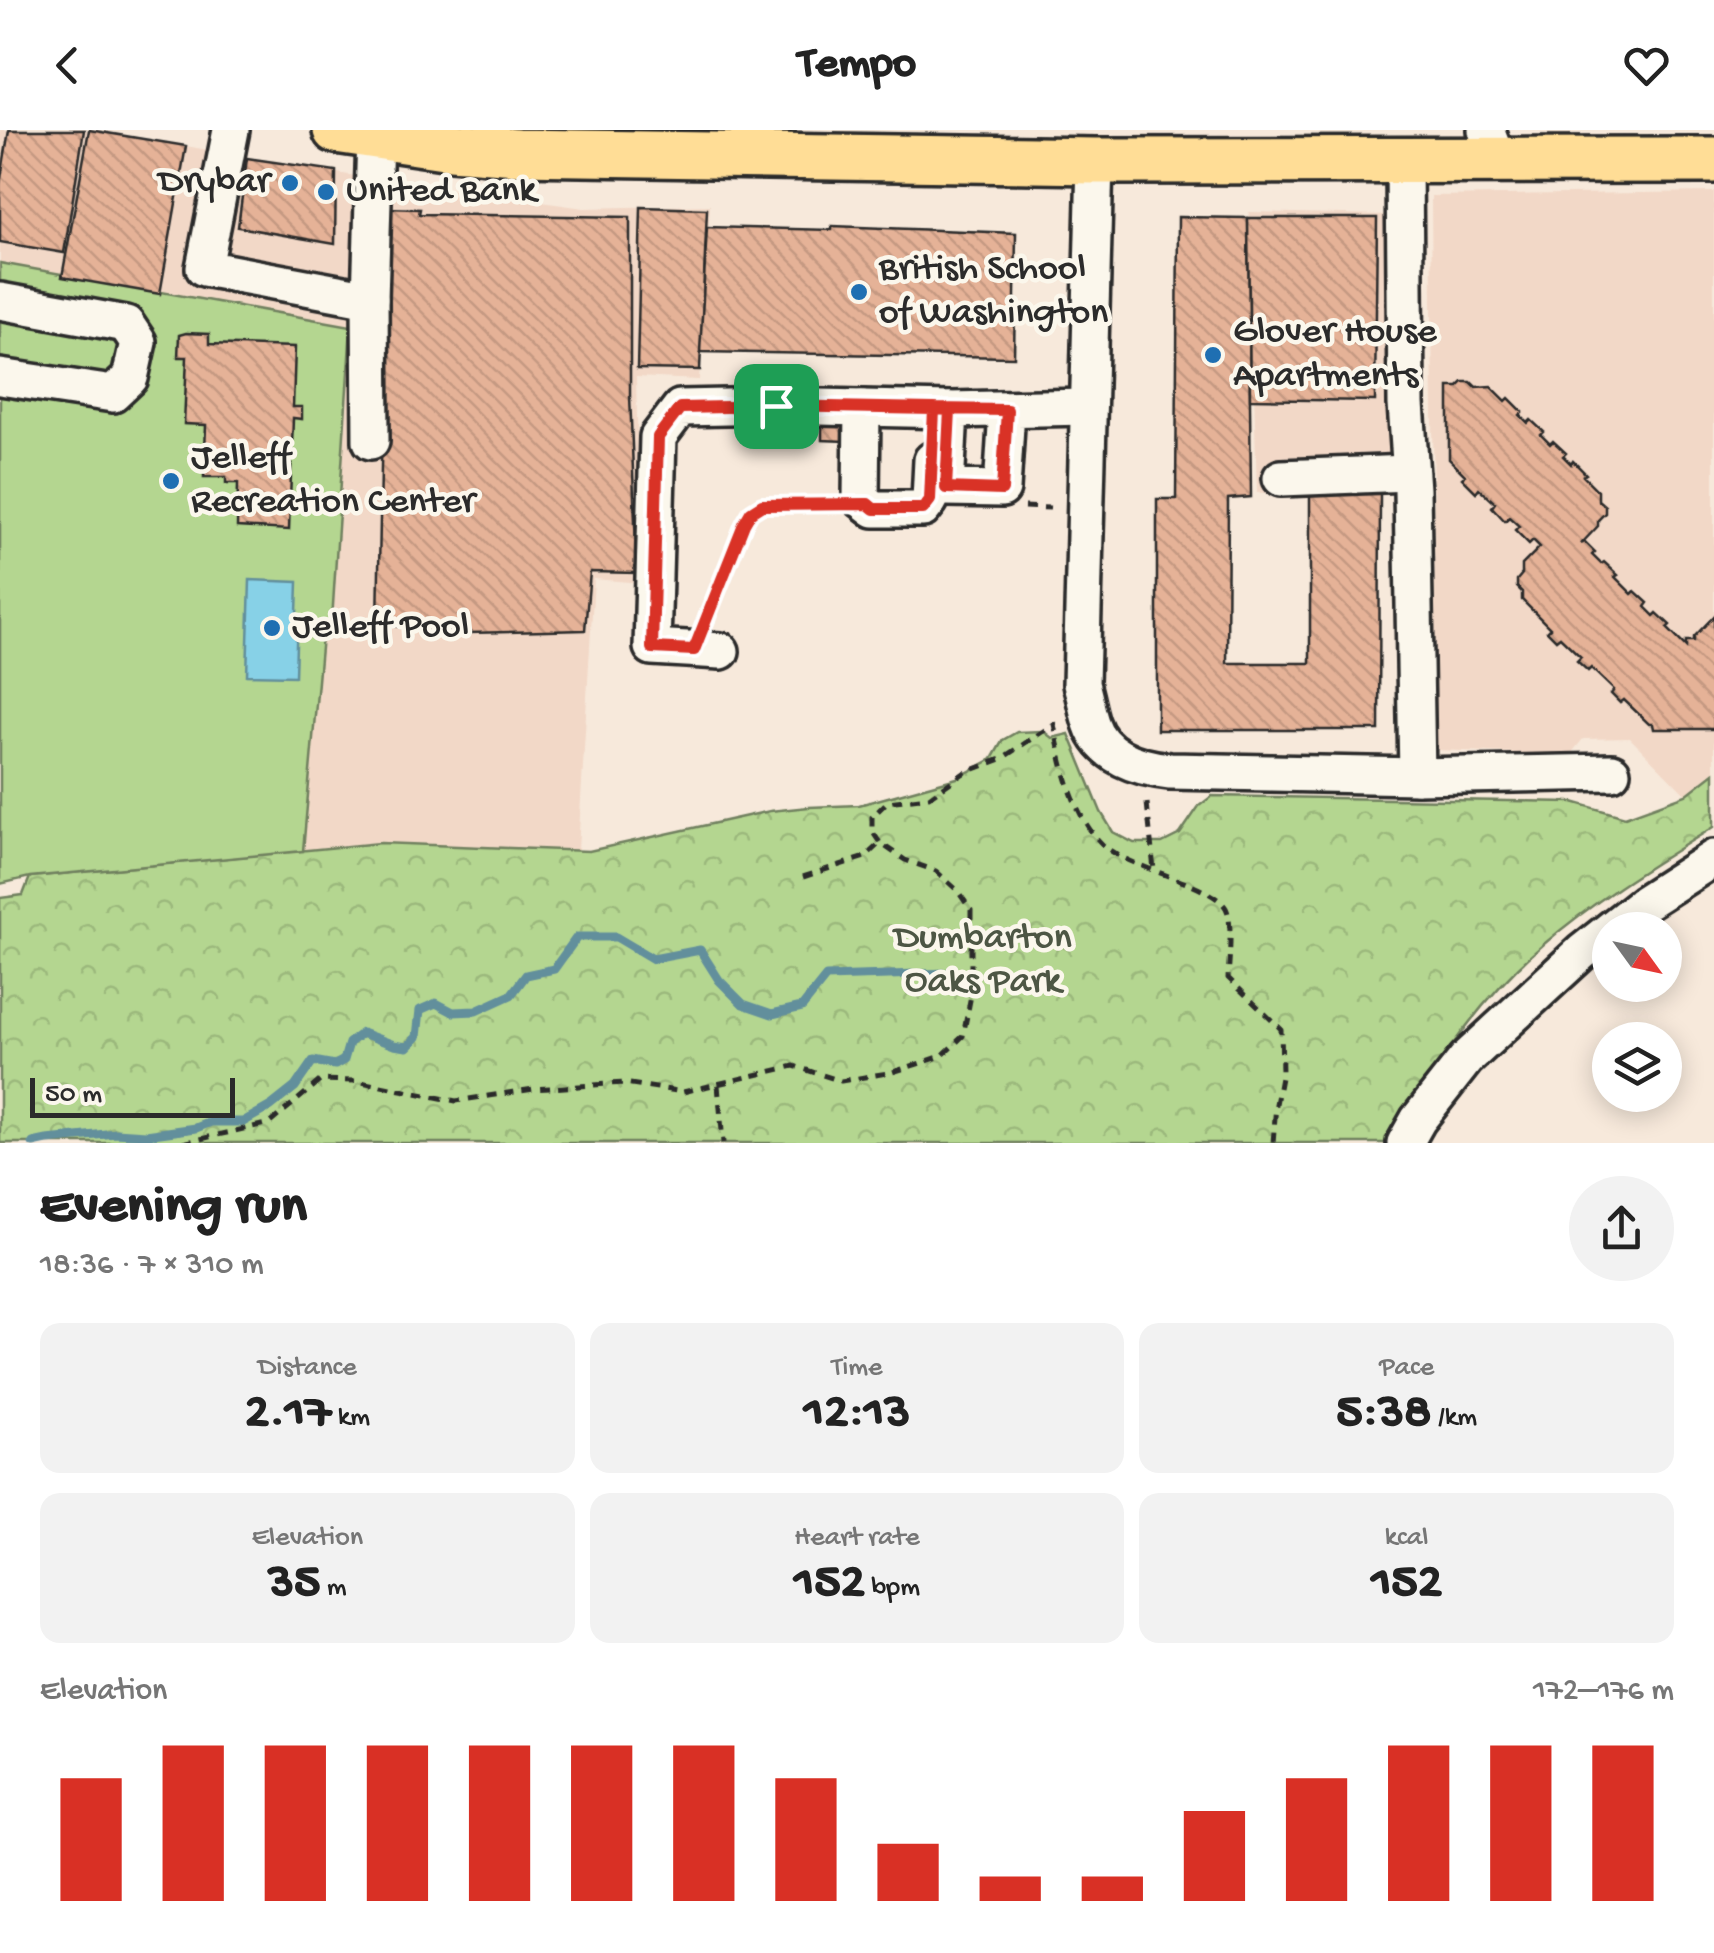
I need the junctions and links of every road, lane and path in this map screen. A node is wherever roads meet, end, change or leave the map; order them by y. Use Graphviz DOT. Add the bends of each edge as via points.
graph roads {
  1 [pos="231,130"];
  2 [pos="356,133"];
  3 [pos="451,138"];
  4 [pos="639,142"];
  5 [pos="949,144"];
  6 [pos="1492,145"];
  7 [pos="1714,160"];
  8 [pos="1094,161"];
  9 [pos="1404,162"];
  10 [pos="370,298"];
  11 [pos="0,301"];
  12 [pos="0,377"];
  13 [pos="1088,407"];
  14 [pos="862,408"];
  15 [pos="942,410"];
  16 [pos="1007,410"];
  17 [pos="371,442"];
  18 [pos="1281,478"];
  19 [pos="1411,481"];
  20 [pos="868,504"];
  21 [pos="707,650"];
  22 [pos="1612,772"];
  23 [pos="1417,776"];
  24 [pos="1150,786"];
  25 [pos="880,843"];
  26 [pos="1714,858"];
  27 [pos="1154,871"];
  28 [pos="802,877"];
  29 [pos="718,1085"];
  30 [pos="183,1143"];
  31 [pos="723,1143"];
  32 [pos="1273,1143"];
  33 [pos="1404,1143"];
  1 -- 10 [label="street" via="204,268"];
  2 -- 3 [label="main road"];
  2 -- 10 [label="street"];
  3 -- 4 [label="main road" via="517,152"];
  4 -- 5 [label="main road"];
  5 -- 8 [label="main road"];
  6 -- 7 [label="main road"];
  6 -- 9 [label="main road"];
  8 -- 9 [label="main road"];
  8 -- 13 [label="street"];
  9 -- 19 [label="street"];
  10 -- 17 [label="street"];
  11 -- 12 [label="street" via="126,324 138,342 130,378 113,394"];
  13 -- 16 [label="street"];
  13 -- 24 [label="street" via="1081,684 1104,745"];
  14 -- 15 [label="street"];
  14 -- 20 [label="street" via="861,499"];
  14 -- 21 [label="street" via="680,408 658,437 652,648"];
  15 -- 16 [label="street"];
  15 -- 16 [label="street" via="946,488 1002,490"];
  15 -- 20 [label="street" via="930,500 923,509"];
  18 -- 19 [label="street"];
  19 -- 23 [label="street"];
  20 -- 21 [label="path" via="762,505 751,512"];
  22 -- 23 [label="street"];
  23 -- 24 [label="street"];
  24 -- 27 [label="path"];
  25 -- 27 [label="path" via="872,817 887,802 929,797 1054,724 1064,772 1086,824 1105,847"];
  25 -- 28 [label="path" via="866,857"];
  25 -- 29 [label="path" via="936,871 971,910 971,996 962,1036 942,1056 893,1072 841,1081 794,1066"];
  26 -- 33 [label="street" via="1582,952 1466,1059"];
  27 -- 32 [label="path" via="1212,894 1226,909 1228,978 1281,1028"];
  29 -- 30 [label="path" via="684,1092 624,1083 534,1088 456,1101 321,1080 270,1123"];
  29 -- 31 [label="path"];
}
